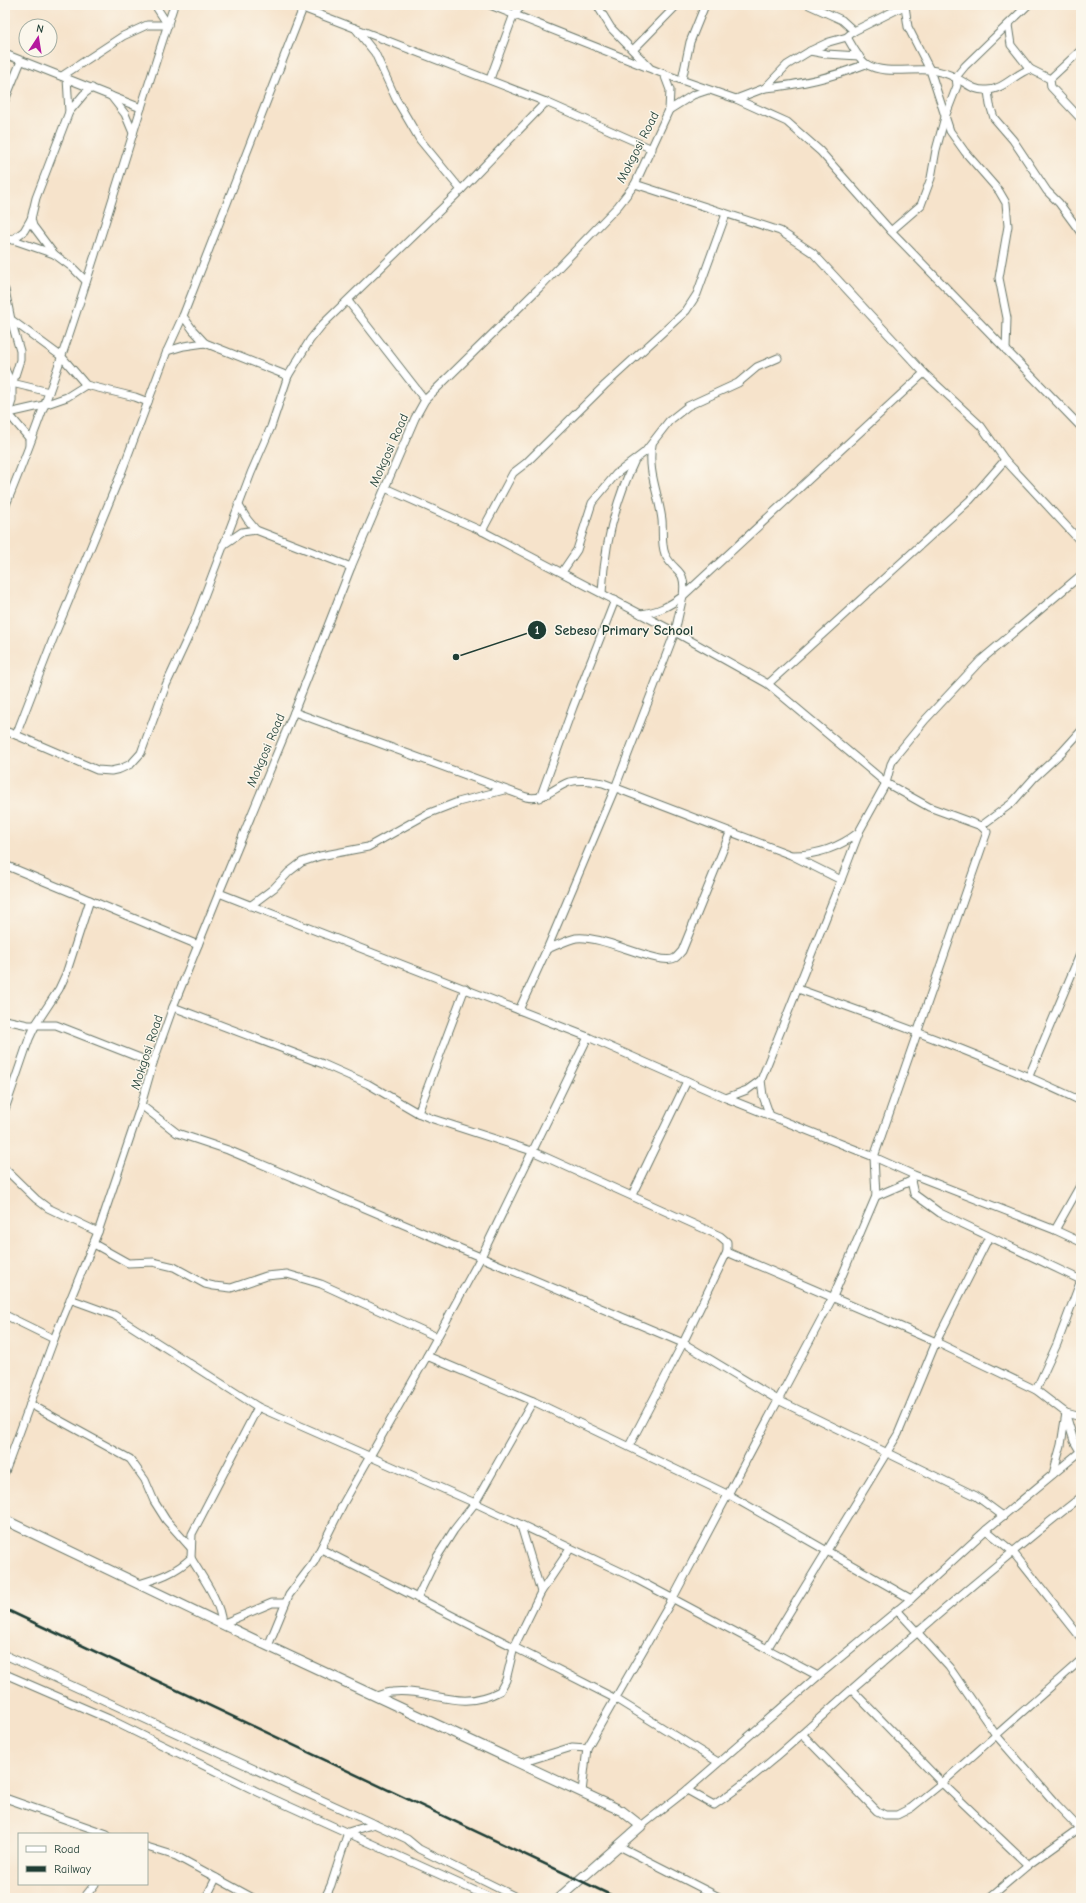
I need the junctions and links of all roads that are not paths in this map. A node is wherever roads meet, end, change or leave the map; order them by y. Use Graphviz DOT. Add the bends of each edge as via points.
graph roads {
  1 [pos="155,5"];
  2 [pos="174,5"];
  3 [pos="295,5"];
  4 [pos="490,5"];
  5 [pos="523,5"];
  6 [pos="597,5"];
  7 [pos="677,5"];
  8 [pos="705,5"];
  9 [pos="809,5"];
  10 [pos="906,5"];
  11 [pos="1028,5"];
  12 [pos="303,8"];
  13 [pos="514,14"];
  14 [pos="168,25"];
  15 [pos="1008,25"];
  16 [pos="355,27"];
  17 [pos="854,31"];
  18 [pos="846,37"];
  19 [pos="633,50"];
  20 [pos="1081,50"];
  21 [pos="810,51"];
  22 [pos="5,54"];
  23 [pos="859,56"];
  24 [pos="21,60"];
  25 [pos="866,64"];
  26 [pos="650,69"];
  27 [pos="1030,69"];
  28 [pos="930,70"];
  29 [pos="664,74"];
  30 [pos="65,77"];
  31 [pos="956,78"];
  32 [pos="490,79"];
  33 [pos="1050,79"];
  34 [pos="682,80"];
  35 [pos="92,88"];
  36 [pos="765,88"];
  37 [pos="708,90"];
  38 [pos="988,90"];
  39 [pos="109,95"];
  40 [pos="736,99"];
  41 [pos="5,100"];
  42 [pos="546,102"];
  43 [pos="141,108"];
  44 [pos="669,110"];
  45 [pos="69,112"];
  46 [pos="945,117"];
  47 [pos="1081,119"];
  48 [pos="133,134"];
  49 [pos="652,149"];
  50 [pos="635,184"];
  51 [pos="461,190"];
  52 [pos="726,214"];
  53 [pos="31,219"];
  54 [pos="891,232"];
  55 [pos="1081,233"];
  56 [pos="8,239"];
  57 [pos="54,254"];
  58 [pos="86,281"];
  59 [pos="5,290"];
  60 [pos="348,300"];
  61 [pos="183,316"];
  62 [pos="8,317"];
  63 [pos="205,343"];
  64 [pos="1006,350"];
  65 [pos="167,351"];
  66 [pos="62,358"];
  67 [pos="778,358"];
  68 [pos="5,369"];
  69 [pos="924,373"];
  70 [pos="288,376"];
  71 [pos="8,384"];
  72 [pos="86,385"];
  73 [pos="49,392"];
  74 [pos="425,400"];
  75 [pos="148,402"];
  76 [pos="44,405"];
  77 [pos="7,412"];
  78 [pos="5,423"];
  79 [pos="1081,428"];
  80 [pos="652,445"];
  81 [pos="29,449"];
  82 [pos="1005,460"];
  83 [pos="634,461"];
  84 [pos="385,488"];
  85 [pos="238,504"];
  86 [pos="5,507"];
  87 [pos="256,530"];
  88 [pos="482,531"];
  89 [pos="1081,542"];
  90 [pos="223,545"];
  91 [pos="351,567"];
  92 [pos="562,572"];
  93 [pos="1081,575"];
  94 [pos="602,593"];
  95 [pos="683,596"];
  96 [pos="615,600"];
  97 [pos="641,614"];
  98 [pos="675,632"];
  99 [pos="768,684"];
  100 [pos="294,712"];
  101 [pos="1081,730"];
  102 [pos="5,731"];
  103 [pos="16,735"];
  104 [pos="886,783"];
  105 [pos="615,788"];
  106 [pos="504,790"];
  107 [pos="540,798"];
  108 [pos="981,826"];
  109 [pos="860,830"];
  110 [pos="730,833"];
  111 [pos="791,855"];
  112 [pos="5,865"];
  113 [pos="841,880"];
  114 [pos="218,893"];
  115 [pos="90,900"];
  116 [pos="250,906"];
  117 [pos="198,945"];
  118 [pos="548,949"];
  119 [pos="1081,952"];
  120 [pos="465,988"];
  121 [pos="798,989"];
  122 [pos="173,1007"];
  123 [pos="519,1010"];
  124 [pos="5,1020"];
  125 [pos="36,1024"];
  126 [pos="919,1031"];
  127 [pos="588,1037"];
  128 [pos="153,1063"];
  129 [pos="1029,1076"];
  130 [pos="761,1080"];
  131 [pos="687,1081"];
  132 [pos="726,1098"];
  133 [pos="1081,1101"];
  134 [pos="141,1105"];
  135 [pos="5,1109"];
  136 [pos="418,1113"];
  137 [pos="770,1116"];
  138 [pos="532,1150"];
  139 [pos="874,1157"];
  140 [pos="5,1169"];
  141 [pos="912,1178"];
  142 [pos="1081,1184"];
  143 [pos="632,1194"];
  144 [pos="876,1196"];
  145 [pos="1055,1230"];
  146 [pos="98,1232"];
  147 [pos="989,1237"];
  148 [pos="1081,1242"];
  149 [pos="94,1244"];
  150 [pos="727,1252"];
  151 [pos="481,1257"];
  152 [pos="1081,1280"];
  153 [pos="833,1297"];
  154 [pos="70,1299"];
  155 [pos="5,1315"];
  156 [pos="437,1337"];
  157 [pos="54,1340"];
  158 [pos="936,1342"];
  159 [pos="683,1343"];
  160 [pos="427,1356"];
  161 [pos="1036,1390"];
  162 [pos="778,1400"];
  163 [pos="533,1401"];
  164 [pos="30,1404"];
  165 [pos="258,1407"];
  166 [pos="1066,1413"];
  167 [pos="1081,1417"];
  168 [pos="629,1446"];
  169 [pos="887,1452"];
  170 [pos="1081,1452"];
  171 [pos="370,1456"];
  172 [pos="5,1472"];
  173 [pos="1053,1474"];
  174 [pos="729,1495"];
  175 [pos="1081,1497"];
  176 [pos="475,1503"];
  177 [pos="1003,1516"];
  178 [pos="5,1520"];
  179 [pos="522,1526"];
  180 [pos="986,1530"];
  181 [pos="191,1548"];
  182 [pos="320,1549"];
  183 [pos="570,1549"];
  184 [pos="827,1550"];
  185 [pos="1012,1551"];
  186 [pos="191,1558"];
  187 [pos="139,1584"];
  188 [pos="541,1592"];
  189 [pos="417,1598"];
  190 [pos="673,1598"];
  191 [pos="911,1599"];
  192 [pos="285,1603"];
  193 [pos="898,1610"];
  194 [pos="222,1624"];
  195 [pos="917,1633"];
  196 [pos="1081,1638"];
  197 [pos="268,1646"];
  198 [pos="514,1647"];
  199 [pos="767,1649"];
  200 [pos="5,1655"];
  201 [pos="1081,1660"];
  202 [pos="5,1674"];
  203 [pos="818,1676"];
  204 [pos="852,1690"];
  205 [pos="377,1696"];
  206 [pos="616,1699"];
  207 [pos="802,1734"];
  208 [pos="996,1735"];
  209 [pos="587,1748"];
  210 [pos="718,1762"];
  211 [pos="521,1763"];
  212 [pos="942,1782"];
  213 [pos="688,1790"];
  214 [pos="582,1792"];
  215 [pos="5,1798"];
  216 [pos="375,1824"];
  217 [pos="641,1826"];
  218 [pos="1080,1828"];
  219 [pos="348,1832"];
  220 [pos="104,1833"];
  221 [pos="619,1846"];
  222 [pos="148,1847"];
  223 [pos="1028,1865"];
  224 [pos="216,1878"];
  225 [pos="94,1885"];
  226 [pos="84,1898"];
  227 [pos="206,1898"];
  228 [pos="253,1898"];
  229 [pos="325,1898"];
  230 [pos="491,1898"];
  231 [pos="518,1898"];
  232 [pos="559,1898"];
  233 [pos="721,1898"];
  234 [pos="989,1898"];
  1 -- 14 [label="street"];
  2 -- 14 [label="street"];
  3 -- 12 [label="street"];
  4 -- 13 [label="street"];
  5 -- 13 [label="street"];
  6 -- 19 [label="street" via="611,28"];
  7 -- 19 [label="street"];
  8 -- 34 [label="street" via="690,42"];
  9 -- 17 [label="street" via="842,20"];
  10 -- 17 [label="street"];
  10 -- 28 [label="street" via="908,27"];
  11 -- 15 [label="street"];
  12 -- 16 [label="street"];
  12 -- 61 [label="street"];
  13 -- 26 [label="street"];
  13 -- 32 [label="street"];
  14 -- 30 [label="street" via="148,25 123,36"];
  14 -- 43 [label="street"];
  15 -- 27 [label="street" via="1011,45"];
  15 -- 31 [label="street"];
  16 -- 32 [label="street"];
  16 -- 51 [label="street" via="375,53 396,99 420,140"];
  17 -- 18 [label="street"];
  18 -- 21 [label="street"];
  18 -- 23 [label="street"];
  19 -- 26 [label="street"];
  20 -- 33 [label="street"];
  21 -- 23 [label="street"];
  21 -- 36 [label="street" via="783,68"];
  22 -- 24 [label="street"];
  23 -- 25 [label="street"];
  24 -- 30 [label="street"];
  24 -- 41 [label="street"];
  25 -- 28 [label="street" via="901,71"];
  25 -- 36 [label="street" via="827,78"];
  26 -- 29 [label="street"];
  27 -- 33 [label="street"];
  27 -- 38 [label="street"];
  28 -- 31 [label="street"];
  28 -- 46 [label="street"];
  29 -- 34 [label="street"];
  29 -- 44 [label="street, Mokgosi Road" via="670,90"];
  30 -- 35 [label="street"];
  30 -- 45 [label="street"];
  31 -- 38 [label="street" via="974,89"];
  31 -- 46 [label="street" via="956,90"];
  32 -- 42 [label="street"];
  33 -- 47 [label="street" via="1051,87"];
  34 -- 37 [label="street"];
  35 -- 39 [label="street"];
  35 -- 45 [label="street"];
  36 -- 40 [label="street"];
  37 -- 40 [label="street"];
  37 -- 44 [label="street, Mokgosi Road" via="693,95"];
  38 -- 55 [label="street" via="994,118"];
  39 -- 43 [label="street"];
  39 -- 48 [label="street" via="125,114"];
  40 -- 54 [label="street" via="787,122 820,150"];
  42 -- 49 [label="street"];
  42 -- 51 [label="street"];
  43 -- 48 [label="street"];
  44 -- 49 [label="street, Mokgosi Road"];
  45 -- 53 [label="street" via="36,198"];
  46 -- 54 [label="street" via="931,178 921,205"];
  46 -- 64 [label="street" via="959,145 991,180 1006,203 1008,226 998,278 1007,318"];
  48 -- 58 [label="street"];
  49 -- 50 [label="street, Mokgosi Road"];
  50 -- 52 [label="street"];
  50 -- 74 [label="street, Mokgosi Road" via="618,206 540,288"];
  51 -- 60 [label="street"];
  52 -- 69 [label="street" via="780,231 813,252"];
  52 -- 88 [label="street" via="697,294 686,311 605,384 526,463 513,472"];
  53 -- 56 [label="street" via="24,231"];
  53 -- 57 [label="street" via="33,226"];
  54 -- 64 [label="street"];
  56 -- 57 [label="street"];
  57 -- 58 [label="street"];
  58 -- 66 [label="street"];
  59 -- 62 [label="street"];
  60 -- 70 [label="street" via="310,340"];
  60 -- 74 [label="street"];
  61 -- 63 [label="street"];
  61 -- 65 [label="street"];
  62 -- 66 [label="street"];
  62 -- 71 [label="street" via="20,351 20,360"];
  63 -- 65 [label="street"];
  63 -- 70 [label="street"];
  64 -- 79 [label="street"];
  65 -- 75 [label="street"];
  66 -- 72 [label="street"];
  66 -- 73 [label="street"];
  67 -- 80 [label="street" via="757,367 738,383 688,406 669,421"];
  68 -- 71 [label="street"];
  69 -- 82 [label="street" via="981,426"];
  69 -- 95 [label="street"];
  70 -- 85 [label="street" via="271,427"];
  71 -- 73 [label="street"];
  71 -- 77 [label="street" via="12,401"];
  72 -- 75 [label="street"];
  72 -- 76 [label="street" via="67,397"];
  73 -- 76 [label="street"];
  74 -- 84 [label="street, Mokgosi Road"];
  75 -- 103 [label="street"];
  76 -- 77 [label="street"];
  76 -- 81 [label="street"];
  77 -- 78 [label="street"];
  77 -- 81 [label="street" via="29,438"];
  80 -- 83 [label="street"];
  80 -- 95 [label="street" via="650,468 662,519 665,553 684,578"];
  81 -- 86 [label="street"];
  82 -- 89 [label="street"];
  82 -- 99 [label="street" via="970,500"];
  83 -- 92 [label="street" via="616,474 592,503 577,550"];
  83 -- 94 [label="street" via="614,515 603,571"];
  84 -- 88 [label="street"];
  84 -- 91 [label="street, Mokgosi Road"];
  85 -- 87 [label="street"];
  85 -- 90 [label="street"];
  87 -- 90 [label="street" via="242,532"];
  87 -- 91 [label="street"];
  88 -- 92 [label="street"];
  90 -- 103 [label="street" via="191,631 166,685 150,732 141,753 131,764 111,771 97,770"];
  91 -- 100 [label="street, Mokgosi Road"];
  92 -- 94 [label="street"];
  93 -- 104 [label="street" via="981,660 950,692 894,758"];
  94 -- 96 [label="street"];
  95 -- 97 [label="street" via="660,610"];
  95 -- 98 [label="street"];
  96 -- 97 [label="street"];
  96 -- 107 [label="street"];
  97 -- 98 [label="street"];
  98 -- 99 [label="street"];
  98 -- 105 [label="street"];
  99 -- 104 [label="street"];
  100 -- 106 [label="street"];
  100 -- 114 [label="street, Mokgosi Road"];
  101 -- 108 [label="street" via="1012,803"];
  102 -- 103 [label="street"];
  104 -- 108 [label="street" via="929,807"];
  104 -- 109 [label="street"];
  105 -- 107 [label="street" via="585,780 569,782"];
  105 -- 110 [label="street"];
  105 -- 118 [label="street"];
  106 -- 107 [label="street" via="526,797"];
  106 -- 116 [label="street" via="458,802 428,814 368,847 302,862"];
  108 -- 126 [label="street" via="987,832"];
  109 -- 111 [label="street" via="846,842 832,848 808,855"];
  109 -- 113 [label="street"];
  110 -- 111 [label="street"];
  110 -- 118 [label="street" via="682,951 675,958 659,959 609,943 576,938"];
  111 -- 113 [label="street"];
  112 -- 115 [label="street"];
  113 -- 121 [label="street"];
  114 -- 116 [label="street"];
  114 -- 117 [label="street, Mokgosi Road"];
  115 -- 117 [label="street"];
  115 -- 125 [label="street" via="59,989"];
  116 -- 120 [label="street"];
  117 -- 122 [label="street, Mokgosi Road"];
  118 -- 123 [label="street"];
  119 -- 129 [label="street"];
  120 -- 123 [label="street"];
  120 -- 136 [label="street"];
  121 -- 126 [label="street"];
  121 -- 130 [label="street"];
  122 -- 128 [label="street, Mokgosi Road"];
  122 -- 136 [label="street" via="324,1064 368,1084"];
  123 -- 127 [label="street"];
  124 -- 125 [label="street"];
  125 -- 128 [label="street" via="56,1025"];
  125 -- 135 [label="street"];
  126 -- 129 [label="street"];
  126 -- 139 [label="street"];
  127 -- 131 [label="street"];
  127 -- 138 [label="street"];
  128 -- 134 [label="street, Mokgosi Road"];
  129 -- 133 [label="street"];
  130 -- 132 [label="street" via="747,1090"];
  130 -- 137 [label="street"];
  131 -- 132 [label="street"];
  131 -- 143 [label="street"];
  132 -- 137 [label="street"];
  134 -- 146 [label="street, Mokgosi Road"];
  134 -- 151 [label="street" via="177,1133 228,1150"];
  136 -- 138 [label="street"];
  137 -- 139 [label="street"];
  138 -- 143 [label="street"];
  138 -- 151 [label="street"];
  139 -- 141 [label="street"];
  139 -- 144 [label="street"];
  140 -- 146 [label="street" via="42,1203"];
  141 -- 144 [label="street"];
  141 -- 145 [label="street"];
  141 -- 147 [label="street" via="914,1194 919,1199 940,1213"];
  142 -- 145 [label="street"];
  143 -- 150 [label="street" via="720,1236 726,1242"];
  144 -- 153 [label="street"];
  145 -- 148 [label="street"];
  146 -- 149 [label="street, Mokgosi Road"];
  147 -- 152 [label="street"];
  147 -- 158 [label="street"];
  149 -- 154 [label="street, Mokgosi Road"];
  149 -- 156 [label="street" via="128,1263 153,1262 174,1267 205,1284 214,1286 231,1288 266,1276 287,1274 321,1284"];
  150 -- 153 [label="street"];
  150 -- 159 [label="street"];
  151 -- 156 [label="street"];
  151 -- 159 [label="street"];
  152 -- 161 [label="street" via="1058,1344"];
  153 -- 158 [label="street"];
  153 -- 162 [label="street"];
  154 -- 157 [label="street, Mokgosi Road"];
  154 -- 165 [label="street" via="114,1315"];
  155 -- 157 [label="street"];
  156 -- 160 [label="street"];
  157 -- 164 [label="street, Mokgosi Road"];
  158 -- 161 [label="street"];
  158 -- 169 [label="street" via="898,1434"];
  159 -- 162 [label="street"];
  159 -- 168 [label="street"];
  160 -- 163 [label="street"];
  160 -- 171 [label="street"];
  161 -- 166 [label="street"];
  162 -- 169 [label="street"];
  162 -- 174 [label="street"];
  163 -- 168 [label="street"];
  163 -- 176 [label="street"];
  164 -- 172 [label="street, Mokgosi Road"];
  164 -- 181 [label="street" via="130,1460 145,1480 166,1520"];
  165 -- 171 [label="street"];
  165 -- 181 [label="street" via="192,1534"];
  166 -- 167 [label="street"];
  166 -- 170 [label="street" via="1074,1441"];
  166 -- 173 [label="street" via="1062,1445"];
  168 -- 174 [label="street"];
  169 -- 177 [label="street" via="976,1496"];
  169 -- 184 [label="street"];
  170 -- 173 [label="street"];
  171 -- 176 [label="street"];
  171 -- 182 [label="street"];
  173 -- 177 [label="street"];
  174 -- 184 [label="street"];
  174 -- 190 [label="street"];
  175 -- 185 [label="street"];
  176 -- 179 [label="street"];
  176 -- 189 [label="street" via="436,1557"];
  177 -- 180 [label="street"];
  178 -- 187 [label="street"];
  179 -- 183 [label="street"];
  179 -- 188 [label="street"];
  180 -- 185 [label="street"];
  180 -- 191 [label="street"];
  181 -- 186 [label="street"];
  182 -- 189 [label="street"];
  182 -- 192 [label="street" via="314,1562"];
  183 -- 188 [label="street"];
  183 -- 190 [label="street"];
  184 -- 191 [label="street"];
  184 -- 199 [label="street"];
  185 -- 195 [label="street"];
  185 -- 196 [label="street"];
  186 -- 187 [label="street" via="179,1569"];
  186 -- 194 [label="street" via="217,1603"];
  187 -- 194 [label="street"];
  188 -- 198 [label="street"];
  189 -- 198 [label="street"];
  190 -- 199 [label="street"];
  190 -- 206 [label="street"];
  191 -- 193 [label="street"];
  192 -- 194 [label="street" via="272,1603"];
  192 -- 197 [label="street"];
  193 -- 195 [label="street"];
  193 -- 203 [label="street"];
  194 -- 197 [label="street"];
  195 -- 204 [label="street"];
  195 -- 208 [label="street" via="949,1667"];
  197 -- 205 [label="street"];
  198 -- 205 [label="street" via="506,1680 500,1691 491,1696 460,1701 408,1692 392,1692"];
  198 -- 206 [label="street"];
  199 -- 203 [label="street"];
  200 -- 216 [label="street"];
  201 -- 208 [label="street"];
  202 -- 219 [label="street" via="109,1719 260,1793"];
  203 -- 210 [label="street"];
  204 -- 207 [label="street"];
  204 -- 212 [label="street"];
  205 -- 211 [label="street"];
  206 -- 209 [label="street"];
  206 -- 210 [label="street"];
  207 -- 212 [label="street" via="885,1815 897,1815 911,1808"];
  207 -- 213 [label="street" via="750,1779 714,1805"];
  208 -- 212 [label="street"];
  208 -- 218 [label="street"];
  209 -- 211 [label="street" via="572,1747"];
  209 -- 214 [label="street"];
  210 -- 213 [label="street"];
  211 -- 214 [label="street"];
  212 -- 223 [label="street"];
  213 -- 217 [label="street"];
  214 -- 217 [label="street" via="622,1811"];
  215 -- 220 [label="street"];
  216 -- 219 [label="street"];
  216 -- 231 [label="street"];
  217 -- 221 [label="street"];
  218 -- 223 [label="street"];
  219 -- 229 [label="street"];
  219 -- 230 [label="street"];
  221 -- 232 [label="street"];
  221 -- 233 [label="street"];
  222 -- 224 [label="street" via="176,1856"];
  223 -- 234 [label="street"];
  224 -- 227 [label="street"];
  224 -- 228 [label="street"];
  225 -- 226 [label="street"];
}
